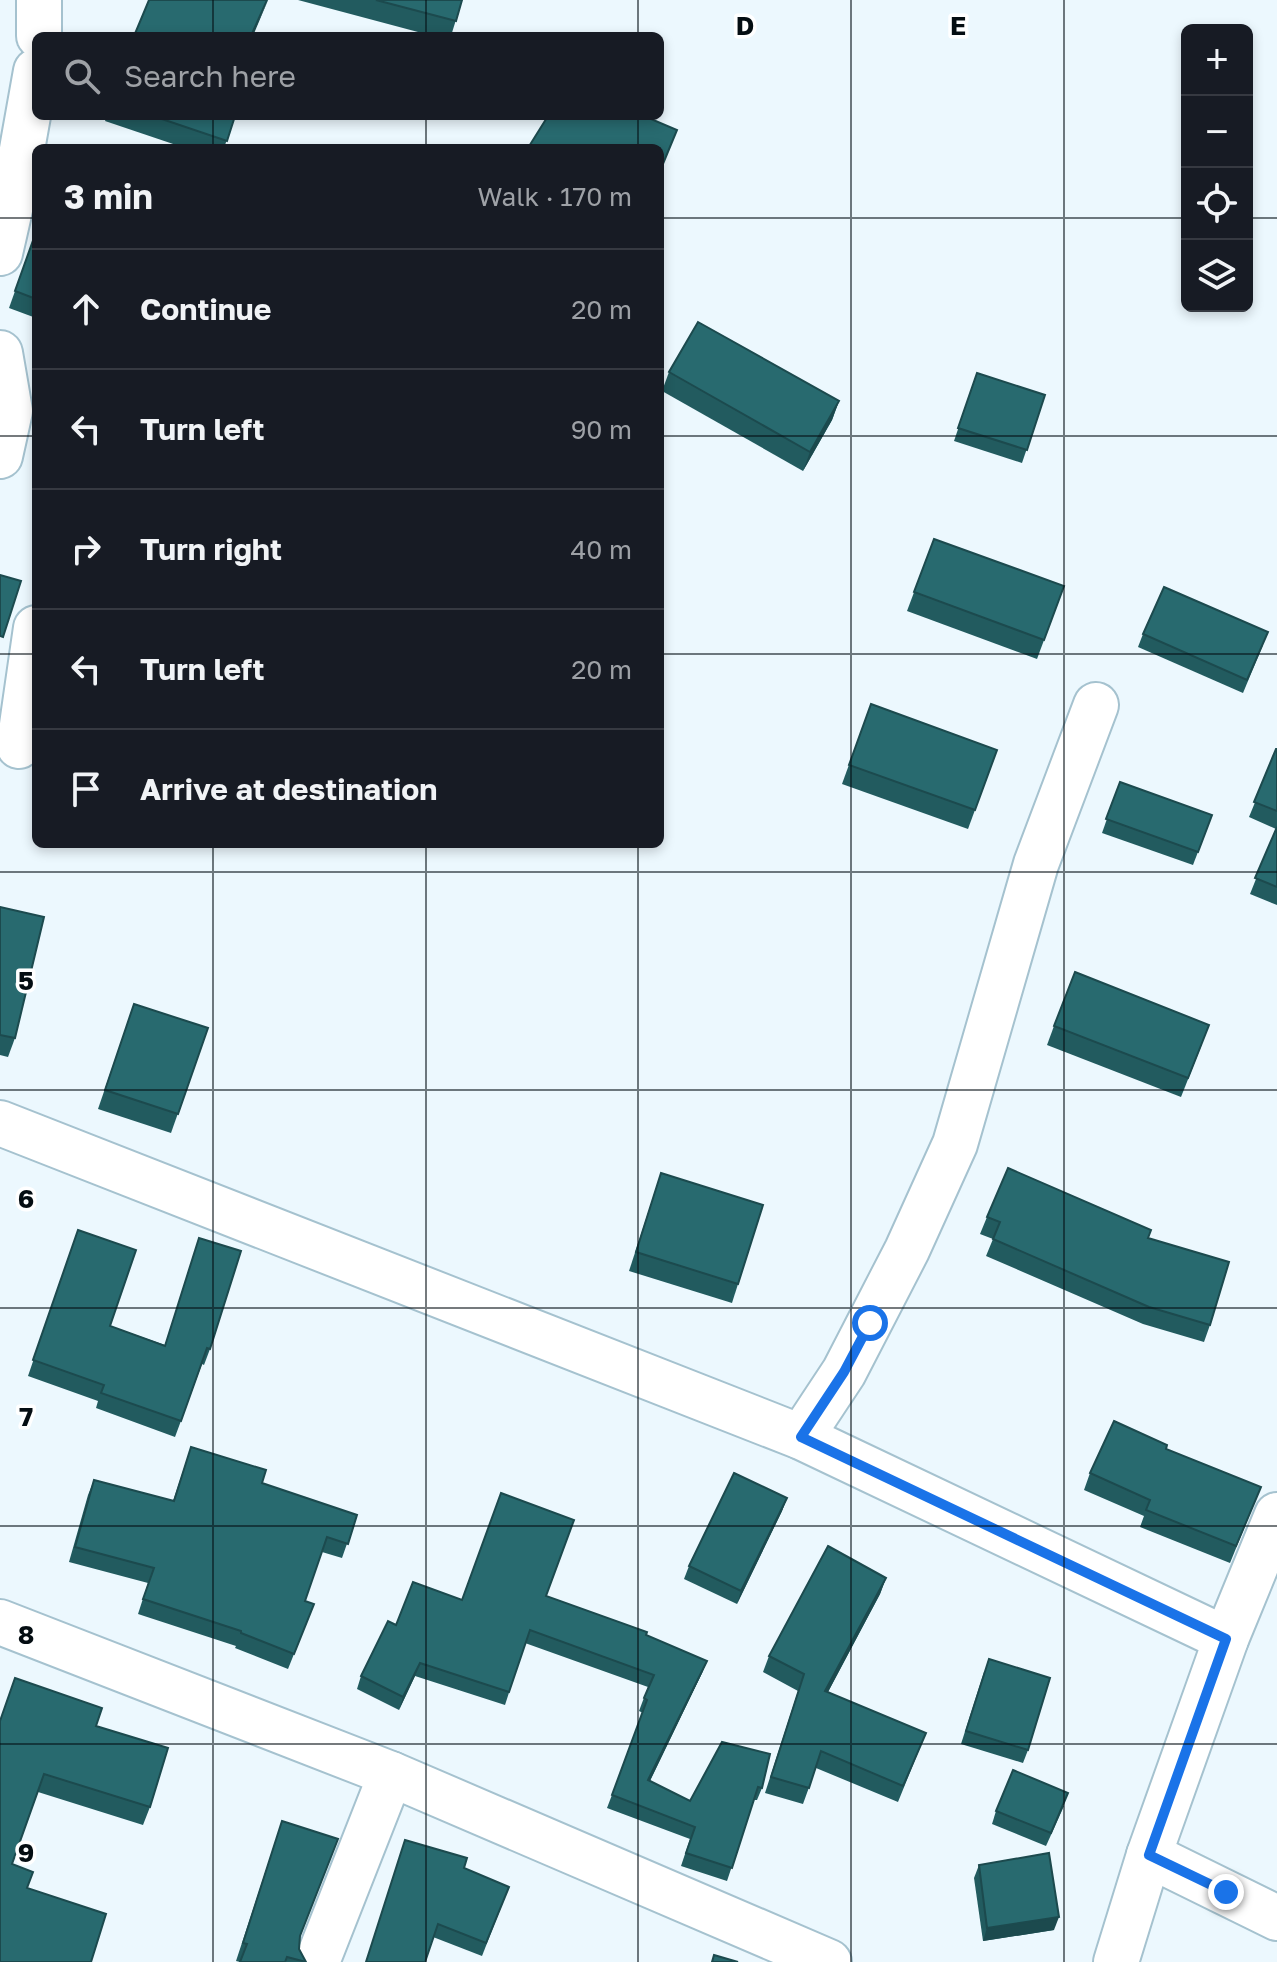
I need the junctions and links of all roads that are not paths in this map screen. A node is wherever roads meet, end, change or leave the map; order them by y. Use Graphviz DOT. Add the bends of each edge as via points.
graph roads {
  1 [pos="39,0"];
  2 [pos="39,32"];
  3 [pos="32,93"];
  4 [pos="0,253"];
  5 [pos="0,352"];
  6 [pos="32,366"];
  7 [pos="0,456"];
  8 [pos="32,656"];
  9 [pos="1096,705"];
  10 [pos="19,746"];
  11 [pos="0,1123"];
  12 [pos="801,1437"];
  13 [pos="1277,1515"];
  14 [pos="0,1622"];
  15 [pos="1226,1639"];
  16 [pos="391,1774"];
  17 [pos="1149,1855"];
  18 [pos="1277,1918"];
  19 [pos="317,1962"];
  20 [pos="829,1962"];
  21 [pos="1116,1962"];
  1 -- 2 [label="street"];
  3 -- 4 [label="street"];
  5 -- 6 [label="street"];
  5 -- 7 [label="street" via="10,411"];
  8 -- 10 [label="street"];
  9 -- 12 [label="street" via="1036,864 955,1144 844,1372"];
  11 -- 12 [label="street"];
  12 -- 15 [label="street"];
  13 -- 15 [label="street"];
  14 -- 16 [label="street"];
  15 -- 17 [label="street"];
  16 -- 19 [label="street"];
  16 -- 20 [label="street"];
  17 -- 18 [label="street"];
  17 -- 21 [label="street"];
}
